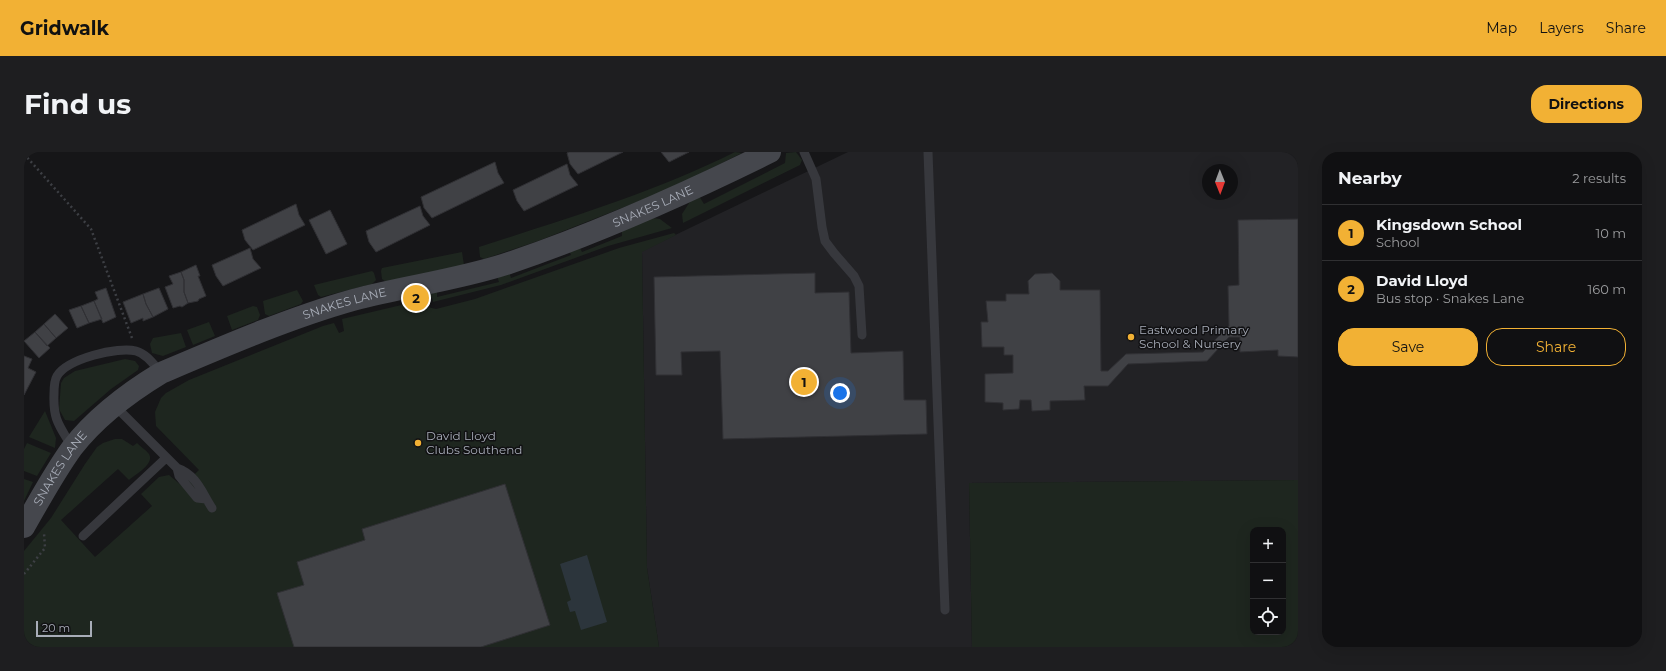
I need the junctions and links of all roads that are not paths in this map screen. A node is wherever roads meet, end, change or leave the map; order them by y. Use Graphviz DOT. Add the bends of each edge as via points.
graph roads {
  1 [pos="770,152"];
  2 [pos="804,152"];
  3 [pos="928,152"];
  4 [pos="862,335"];
  5 [pos="161,373"];
  6 [pos="114,405"];
  7 [pos="72,448"];
  8 [pos="166,458"];
  9 [pos="212,508"];
  10 [pos="24,527"];
  11 [pos="83,536"];
  12 [pos="945,610"];
  1 -- 5 [label="street, SNAKES LANE" via="659,205 549,248 473,273 324,308"];
  2 -- 4 [label="lane" via="816,178 825,241 854,276 859,286"];
  3 -- 12 [label="lane"];
  5 -- 6 [label="street, SNAKES LANE"];
  5 -- 7 [label="lane" via="137,351 121,350 82,359 69,365 57,376 54,414"];
  6 -- 7 [label="street, SNAKES LANE"];
  6 -- 8 [label="lane"];
  7 -- 10 [label="street, SNAKES LANE"];
  8 -- 9 [label="lane" via="177,468 187,471 204,492"];
  8 -- 11 [label="lane"];
}
